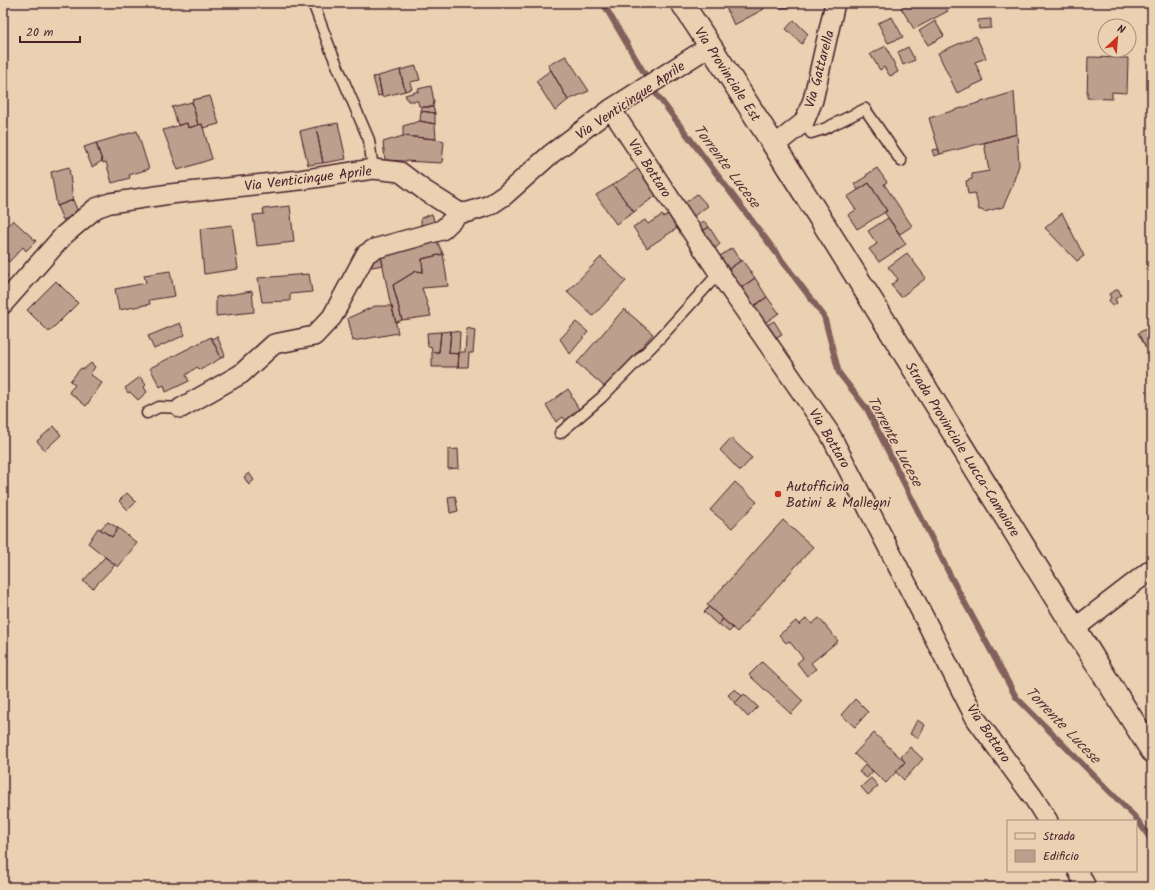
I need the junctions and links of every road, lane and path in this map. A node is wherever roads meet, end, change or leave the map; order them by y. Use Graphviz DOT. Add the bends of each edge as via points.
graph roads {
  1 [pos="313,3"];
  2 [pos="682,3"];
  3 [pos="835,3"];
  4 [pos="710,46"];
  5 [pos="617,106"];
  6 [pos="804,122"];
  7 [pos="774,145"];
  8 [pos="901,161"];
  9 [pos="373,170"];
  10 [pos="460,212"];
  11 [pos="719,273"];
  12 [pos="3,304"];
  13 [pos="181,408"];
  14 [pos="147,413"];
  15 [pos="560,433"];
  16 [pos="1152,569"];
  17 [pos="1074,629"];
  18 [pos="1152,751"];
  19 [pos="1047,820"];
  20 [pos="1078,872"];
  21 [pos="1086,887"];
  1 -- 9 [label="lane" via="370,140"];
  2 -- 4 [label="main road, Via Provinciale Est"];
  3 -- 6 [label="street, Via Gattarella" via="813,100"];
  4 -- 5 [label="street, Via Venticinque Aprile"];
  4 -- 7 [label="main road, Via Provinciale Est"];
  5 -- 10 [label="street, Via Venticinque Aprile" via="551,154 490,206"];
  5 -- 11 [label="street, Via Bottaro"];
  6 -- 7 [label="street, Via Gattarella"];
  6 -- 8 [label="lane" via="812,134 865,109"];
  7 -- 17 [label="main road, Strada Provinciale Lucca-Camaiore"];
  9 -- 10 [label="street, Via Venticinque Aprile" via="400,172"];
  9 -- 12 [label="street, Via Venticinque Aprile" via="170,194 110,203 96,208 64,235"];
  10 -- 13 [label="street" via="442,230 374,249 366,254 332,317 314,336 274,344 240,374"];
  11 -- 15 [label="lane" via="612,388"];
  11 -- 19 [label="street, Via Bottaro" via="829,432 976,719"];
  13 -- 14 [label="lane" via="159,407"];
  16 -- 17 [label="street"];
  17 -- 18 [label="main road, Strada Provinciale Lucca-Camaiore"];
  20 -- 21 [label="street"];
}
